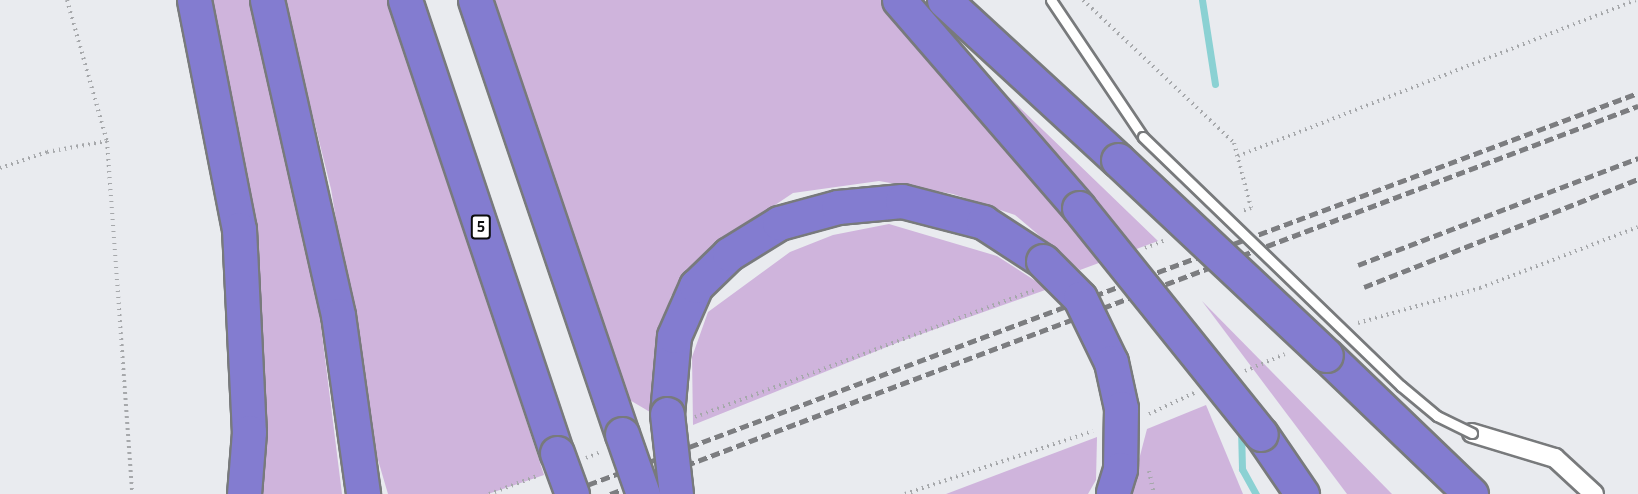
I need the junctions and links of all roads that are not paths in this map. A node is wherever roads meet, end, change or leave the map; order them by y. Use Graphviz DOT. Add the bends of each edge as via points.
graph roads {
  1 [pos="194,0"];
  2 [pos="267,0"];
  3 [pos="405,0"];
  4 [pos="475,0"];
  5 [pos="899,0"];
  6 [pos="944,0"];
  7 [pos="1051,0"];
  8 [pos="1472,433"];
  9 [pos="1112,493"];
  10 [pos="244,494"];
  11 [pos="363,494"];
  12 [pos="572,494"];
  13 [pos="643,494"];
  14 [pos="676,494"];
  15 [pos="1302,494"];
  16 [pos="1471,494"];
  17 [pos="1594,494"];
  1 -- 10 [label="highway" via="239,229 249,432"];
  2 -- 11 [label="highway" via="336,304"];
  3 -- 12 [label="highway, 5, bridge"];
  4 -- 13 [label="highway, bridge" via="617,441"];
  5 -- 15 [label="highway, bridge" via="1079,208 1261,434"];
  6 -- 16 [label="highway, bridge" via="1118,160 1311,352"];
  7 -- 8 [label="lane, bridge" via="1143,138 1401,386 1437,416"];
  8 -- 17 [label="street" via="1555,458"];
  9 -- 14 [label="highway, bridge" via="1120,469 1121,408 1111,362 1080,298 1040,275 983,222 902,201 838,207 779,223 729,254 696,286 674,336 679,416"];
}
